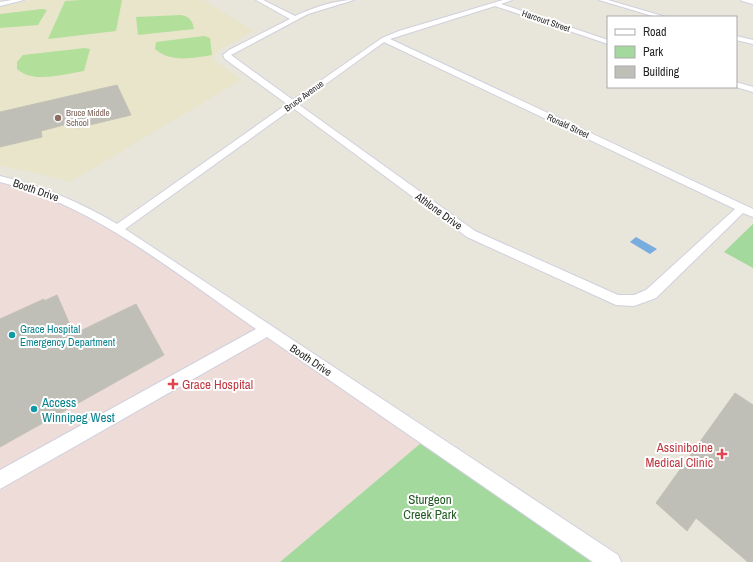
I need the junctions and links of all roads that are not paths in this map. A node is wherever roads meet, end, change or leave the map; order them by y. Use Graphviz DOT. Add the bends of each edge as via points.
graph roads {
  1 [pos="20,0"];
  2 [pos="259,0"];
  3 [pos="351,0"];
  4 [pos="484,0"];
  5 [pos="509,0"];
  6 [pos="602,0"];
  7 [pos="744,0"];
  8 [pos="753,2"];
  9 [pos="0,4"];
  10 [pos="496,4"];
  11 [pos="313,10"];
  12 [pos="280,11"];
  13 [pos="659,16"];
  14 [pos="294,18"];
  15 [pos="737,38"];
  16 [pos="384,39"];
  17 [pos="607,42"];
  18 [pos="753,42"];
  19 [pos="737,84"];
  20 [pos="753,90"];
  21 [pos="292,104"];
  22 [pos="0,179"];
  23 [pos="742,208"];
  24 [pos="753,213"];
  25 [pos="117,229"];
  26 [pos="266,330"];
  27 [pos="0,480"];
  28 [pos="611,562"];
  1 -- 9 [label="street"];
  2 -- 12 [label="street"];
  3 -- 11 [label="street, Athlone Drive"];
  4 -- 10 [label="street, Harcourt Street"];
  5 -- 10 [label="street, Bruce Avenue"];
  6 -- 13 [label="street"];
  7 -- 8 [label="street"];
  10 -- 16 [label="street, Bruce Avenue"];
  10 -- 17 [label="street, Harcourt Street"];
  11 -- 12 [label="street, Athlone Drive" via="292,13"];
  11 -- 14 [label="street, Athlone Drive"];
  12 -- 14 [label="street"];
  14 -- 21 [label="street, Athlone Drive" via="227,55 230,60"];
  15 -- 18 [label="street"];
  16 -- 21 [label="street, Bruce Avenue"];
  16 -- 23 [label="street, Ronald Street"];
  19 -- 20 [label="street"];
  21 -- 23 [label="street, Athlone Drive" via="471,234 616,300 628,303 652,294"];
  21 -- 25 [label="street, Bruce Avenue"];
  22 -- 25 [label="street, Booth Drive" via="56,196"];
  23 -- 24 [label="street, Ronald Street"];
  25 -- 26 [label="street, Booth Drive"];
  26 -- 27 [label="street"];
  26 -- 28 [label="street, Booth Drive"];
}
